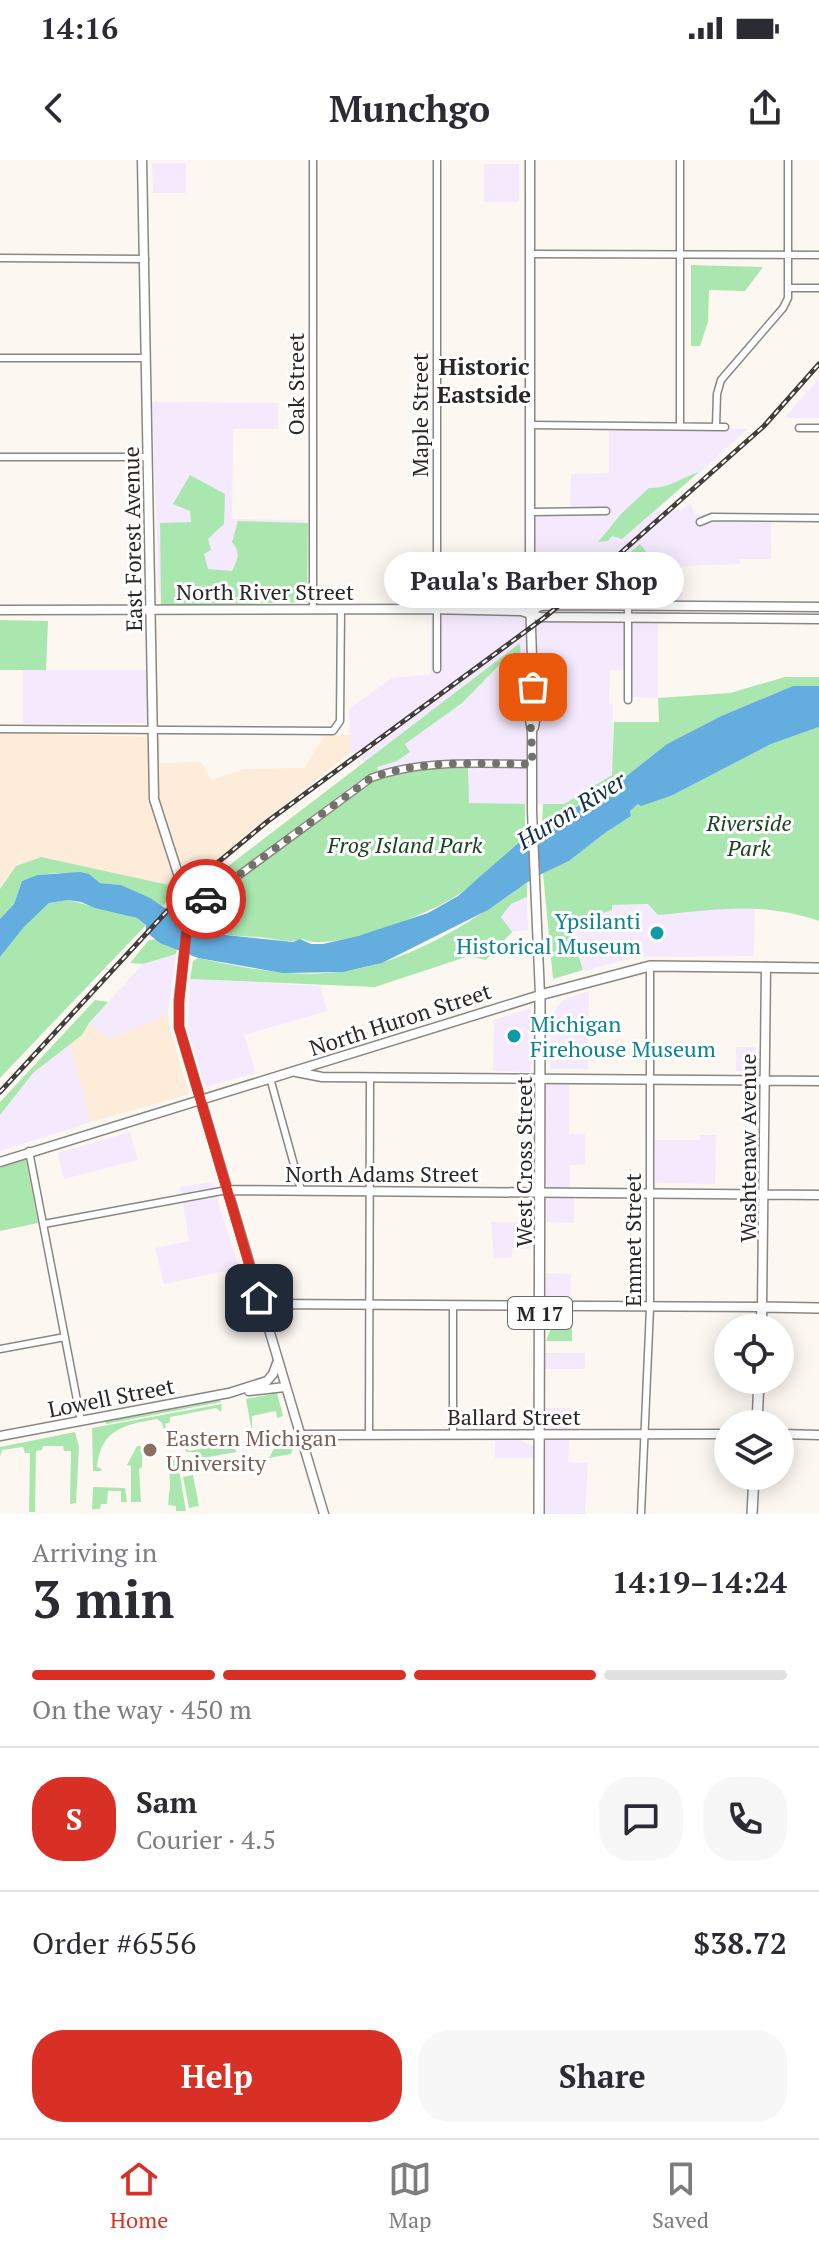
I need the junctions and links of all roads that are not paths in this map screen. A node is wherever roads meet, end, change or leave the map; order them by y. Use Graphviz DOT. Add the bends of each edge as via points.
graph roads {
  1 [pos="142,160"];
  2 [pos="313,160"];
  3 [pos="437,160"];
  4 [pos="530,160"];
  5 [pos="680,160"];
  6 [pos="788,160"];
  7 [pos="532,254"];
  8 [pos="680,254"];
  9 [pos="789,255"];
  10 [pos="819,255"];
  11 [pos="0,258"];
  12 [pos="145,259"];
  13 [pos="789,288"];
  14 [pos="819,288"];
  15 [pos="0,358"];
  16 [pos="146,358"];
  17 [pos="531,425"];
  18 [pos="680,426"];
  19 [pos="716,427"];
  20 [pos="725,427"];
  21 [pos="799,428"];
  22 [pos="819,428"];
  23 [pos="0,457"];
  24 [pos="148,457"];
  25 [pos="606,511"];
  26 [pos="531,512"];
  27 [pos="819,518"];
  28 [pos="700,522"];
  29 [pos="628,606"];
  30 [pos="819,607"];
  31 [pos="313,609"];
  32 [pos="341,609"];
  33 [pos="436,609"];
  34 [pos="0,610"];
  35 [pos="151,610"];
  36 [pos="531,612"];
  37 [pos="628,618"];
  38 [pos="819,619"];
  39 [pos="437,669"];
  40 [pos="628,700"];
  41 [pos="0,729"];
  42 [pos="153,730"];
  43 [pos="532,764"];
  44 [pos="189,910"];
  45 [pos="650,966"];
  46 [pos="766,967"];
  47 [pos="819,968"];
  48 [pos="540,995"];
  49 [pos="294,1072"];
  50 [pos="370,1077"];
  51 [pos="270,1078"];
  52 [pos="541,1078"];
  53 [pos="650,1079"];
  54 [pos="765,1080"];
  55 [pos="819,1081"];
  56 [pos="200,1100"];
  57 [pos="29,1151"];
  58 [pos="0,1162"];
  59 [pos="227,1190"];
  60 [pos="301,1190"];
  61 [pos="369,1190"];
  62 [pos="540,1192"];
  63 [pos="650,1193"];
  64 [pos="765,1194"];
  65 [pos="819,1195"];
  66 [pos="44,1224"];
  67 [pos="369,1305"];
  68 [pos="453,1306"];
  69 [pos="262,1307"];
  70 [pos="540,1307"];
  71 [pos="762,1307"];
  72 [pos="650,1308"];
  73 [pos="819,1308"];
  74 [pos="762,1314"];
  75 [pos="65,1337"];
  76 [pos="0,1349"];
  77 [pos="278,1362"];
  78 [pos="285,1387"];
  79 [pos="229,1393"];
  80 [pos="81,1421"];
  81 [pos="369,1434"];
  82 [pos="453,1434"];
  83 [pos="540,1434"];
  84 [pos="644,1434"];
  85 [pos="714,1434"];
  86 [pos="794,1434"];
  87 [pos="301,1435"];
  88 [pos="819,1435"];
  89 [pos="0,1436"];
  90 [pos="753,1490"];
  91 [pos="324,1514"];
  92 [pos="539,1514"];
  93 [pos="641,1514"];
  94 [pos="752,1514"];
  1 -- 12 [label="street, East Forest Avenue"];
  2 -- 31 [label="street, Oak Street"];
  3 -- 33 [label="street, Maple Street"];
  4 -- 7 [label="street, West Cross Street"];
  5 -- 8 [label="street"];
  6 -- 9 [label="street"];
  7 -- 8 [label="street"];
  7 -- 17 [label="street, West Cross Street"];
  8 -- 9 [label="street"];
  8 -- 18 [label="street"];
  9 -- 10 [label="street"];
  9 -- 13 [label="street"];
  11 -- 12 [label="street"];
  12 -- 16 [label="street, East Forest Avenue"];
  13 -- 14 [label="street"];
  13 -- 19 [label="street" via="783,308 721,380"];
  15 -- 16 [label="street"];
  16 -- 24 [label="street, East Forest Avenue"];
  17 -- 18 [label="street"];
  17 -- 26 [label="street, West Cross Street"];
  18 -- 19 [label="street"];
  19 -- 20 [label="street"];
  21 -- 22 [label="street"];
  23 -- 24 [label="street"];
  24 -- 35 [label="street, East Forest Avenue"];
  25 -- 26 [label="street"];
  26 -- 36 [label="street, West Cross Street"];
  27 -- 28 [label="street" via="712,517"];
  29 -- 30 [label="street, North River Street"];
  29 -- 36 [label="street, North River Street" via="540,606"];
  29 -- 37 [label="street"];
  31 -- 32 [label="street, North River Street"];
  31 -- 35 [label="street, North River Street"];
  32 -- 33 [label="street, North River Street"];
  32 -- 42 [label="street" via="337,729"];
  33 -- 36 [label="street, North River Street"];
  33 -- 39 [label="street, Maple Street"];
  34 -- 35 [label="street, North River Street"];
  35 -- 42 [label="street, East Forest Avenue"];
  36 -- 37 [label="street, North River Street" via="540,617"];
  36 -- 43 [label="street, West Cross Street" via="537,709"];
  37 -- 38 [label="street, North River Street"];
  37 -- 40 [label="street"];
  41 -- 42 [label="street"];
  42 -- 44 [label="street, East Forest Avenue" via="155,808"];
  43 -- 44 [label="street" via="428,765 371,778"];
  43 -- 48 [label="street, West Cross Street"];
  44 -- 56 [label="street" via="179,1027"];
  45 -- 46 [label="main road, North Huron Street"];
  45 -- 48 [label="main road, North Huron Street"];
  45 -- 53 [label="street, Emmet Street"];
  46 -- 47 [label="main road, North Huron Street"];
  46 -- 54 [label="street, Washtenaw Avenue"];
  48 -- 49 [label="street, North Huron Street"];
  48 -- 52 [label="main road, West Cross Street / M 17"];
  49 -- 50 [label="street"];
  49 -- 51 [label="street, North Huron Street"];
  50 -- 52 [label="street"];
  50 -- 61 [label="street"];
  51 -- 56 [label="street, North Huron Street"];
  51 -- 60 [label="street"];
  52 -- 53 [label="street"];
  52 -- 62 [label="main road, West Cross Street / M 17"];
  53 -- 54 [label="street"];
  53 -- 63 [label="street, Emmet Street"];
  54 -- 55 [label="street"];
  54 -- 64 [label="street, Washtenaw Avenue"];
  56 -- 57 [label="street, North Huron Street"];
  56 -- 59 [label="street"];
  57 -- 58 [label="street, North Huron Street"];
  57 -- 66 [label="street"];
  59 -- 60 [label="street, North Adams Street"];
  59 -- 66 [label="street, North Adams Street"];
  59 -- 69 [label="street"];
  60 -- 61 [label="street, North Adams Street"];
  61 -- 62 [label="street, North Adams Street"];
  61 -- 67 [label="street"];
  62 -- 63 [label="street, North Adams Street"];
  62 -- 70 [label="main road, West Cross Street / M 17"];
  63 -- 64 [label="street, North Adams Street"];
  63 -- 72 [label="street, Emmet Street"];
  64 -- 65 [label="street, North Adams Street"];
  64 -- 71 [label="street, Washtenaw Avenue"];
  66 -- 75 [label="street"];
  67 -- 68 [label="street"];
  67 -- 69 [label="street"];
  67 -- 81 [label="street"];
  68 -- 70 [label="street"];
  68 -- 82 [label="street"];
  69 -- 77 [label="street"];
  70 -- 72 [label="street"];
  70 -- 83 [label="main road, West Cross Street / M 17"];
  71 -- 72 [label="street"];
  71 -- 73 [label="main road"];
  71 -- 74 [label="main road, Washtenaw Avenue"];
  72 -- 84 [label="street, Emmet Street"];
  75 -- 76 [label="street"];
  75 -- 80 [label="street"];
  77 -- 78 [label="street"];
  77 -- 79 [label="street, Lowell Street" via="267,1381"];
  78 -- 79 [label="street, Lowell Street"];
  78 -- 87 [label="street"];
  79 -- 80 [label="street, Lowell Street"];
  80 -- 89 [label="street, Lowell Street"];
  81 -- 82 [label="street, Ballard Street"];
  81 -- 87 [label="street, Ballard Street"];
  82 -- 83 [label="street, Ballard Street"];
  83 -- 84 [label="street, Ballard Street"];
  83 -- 92 [label="main road, West Cross Street / M 17"];
  84 -- 85 [label="street, Ballard Street"];
  84 -- 93 [label="street, Emmet Street"];
  86 -- 88 [label="street"];
  87 -- 91 [label="street"];
  90 -- 94 [label="main road"];
}
